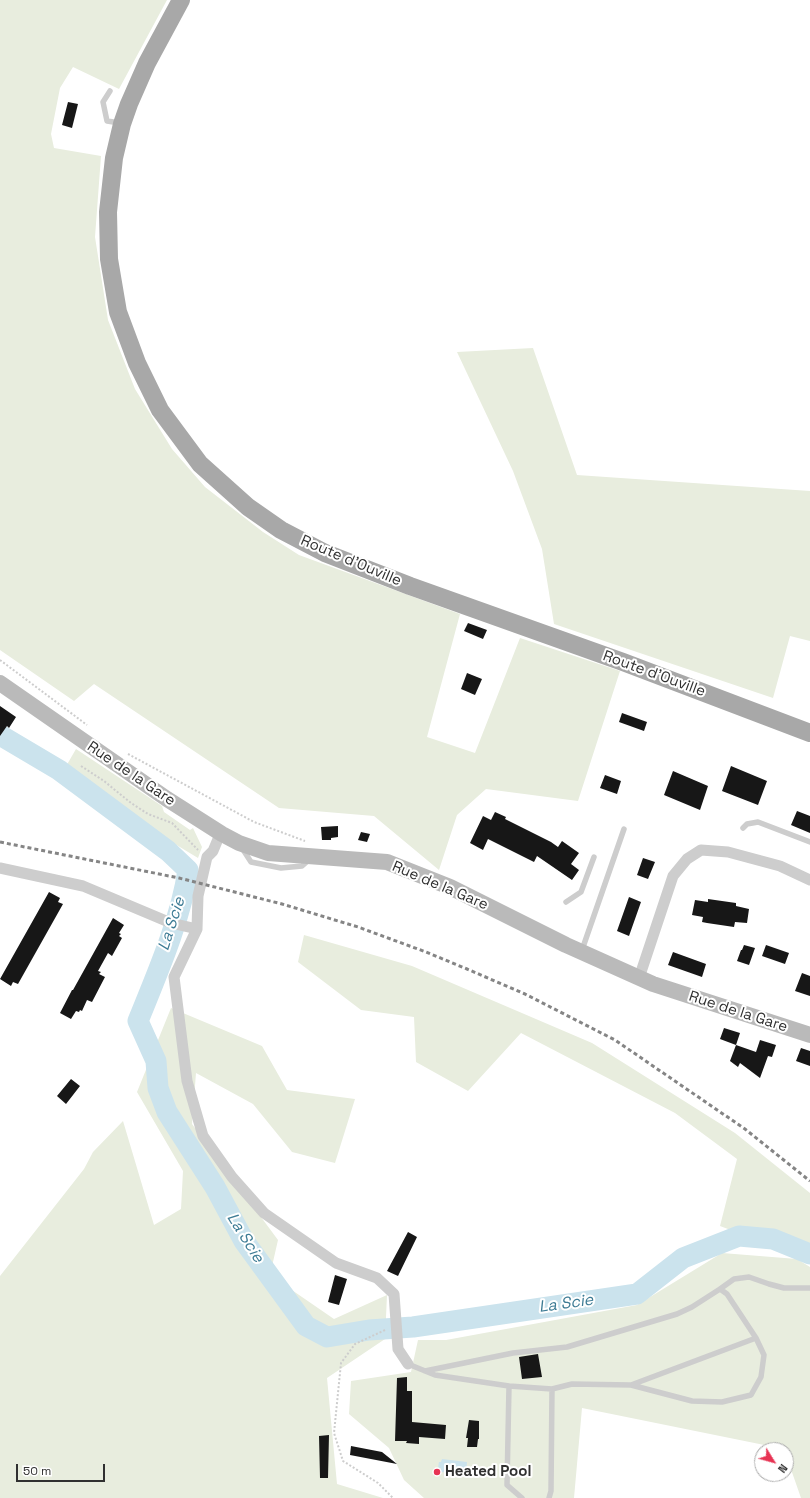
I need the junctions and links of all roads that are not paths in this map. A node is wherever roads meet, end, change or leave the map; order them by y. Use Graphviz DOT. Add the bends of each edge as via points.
graph roads {
  1 [pos="181,0"];
  2 [pos="110,91"];
  3 [pos="122,124"];
  4 [pos="0,683"];
  5 [pos="810,733"];
  6 [pos="743,828"];
  7 [pos="624,829"];
  8 [pos="222,834"];
  9 [pos="810,842"];
  10 [pos="594,857"];
  11 [pos="0,868"];
  12 [pos="810,880"];
  13 [pos="566,902"];
  14 [pos="193,928"];
  15 [pos="581,952"];
  16 [pos="639,978"];
  17 [pos="810,1035"];
  18 [pos="810,1288"];
  19 [pos="720,1289"];
  20 [pos="756,1338"];
  21 [pos="408,1364"];
  22 [pos="425,1371"];
  23 [pos="631,1385"];
  24 [pos="510,1386"];
  25 [pos="552,1389"];
  26 [pos="522,1498"];
  27 [pos="549,1498"];
  1 -- 3 [label="main road, Route d'Ouville" via="147,63"];
  2 -- 3 [label="lane" via="103,102 107,121"];
  3 -- 5 [label="main road, Route d'Ouville" via="114,158 108,212 109,260 118,312 137,363 160,410 200,464 248,508 281,530 325,553"];
  4 -- 8 [label="street, Rue de la Gare" via="124,770"];
  6 -- 9 [label="lane" via="747,824 758,822"];
  7 -- 15 [label="lane"];
  8 -- 14 [label="street" via="207,857"];
  8 -- 15 [label="street, Rue de la Gare" via="268,853 387,862 450,887"];
  10 -- 13 [label="lane" via="581,892"];
  11 -- 14 [label="street" via="83,886 171,923"];
  12 -- 16 [label="street" via="780,866 728,852 701,850 687,858 673,876"];
  14 -- 21 [label="street" via="174,976 187,1082 203,1136 232,1177 264,1213 336,1263 377,1278 394,1294 398,1349"];
  15 -- 16 [label="street, Rue de la Gare"];
  16 -- 17 [label="street, Rue de la Gare"];
  18 -- 19 [label="lane" via="784,1288 749,1278 734,1279"];
  19 -- 20 [label="lane" via="727,1294"];
  19 -- 22 [label="lane" via="677,1314 567,1347 513,1353"];
  20 -- 23 [label="lane"];
  20 -- 23 [label="lane" via="764,1355 762,1377 751,1395 722,1402 692,1401"];
  21 -- 22 [label="lane"];
  22 -- 24 [label="lane" via="435,1375"];
  23 -- 25 [label="lane" via="572,1384"];
  24 -- 25 [label="lane"];
  24 -- 26 [label="lane" via="507,1485"];
  25 -- 27 [label="lane"];
}
